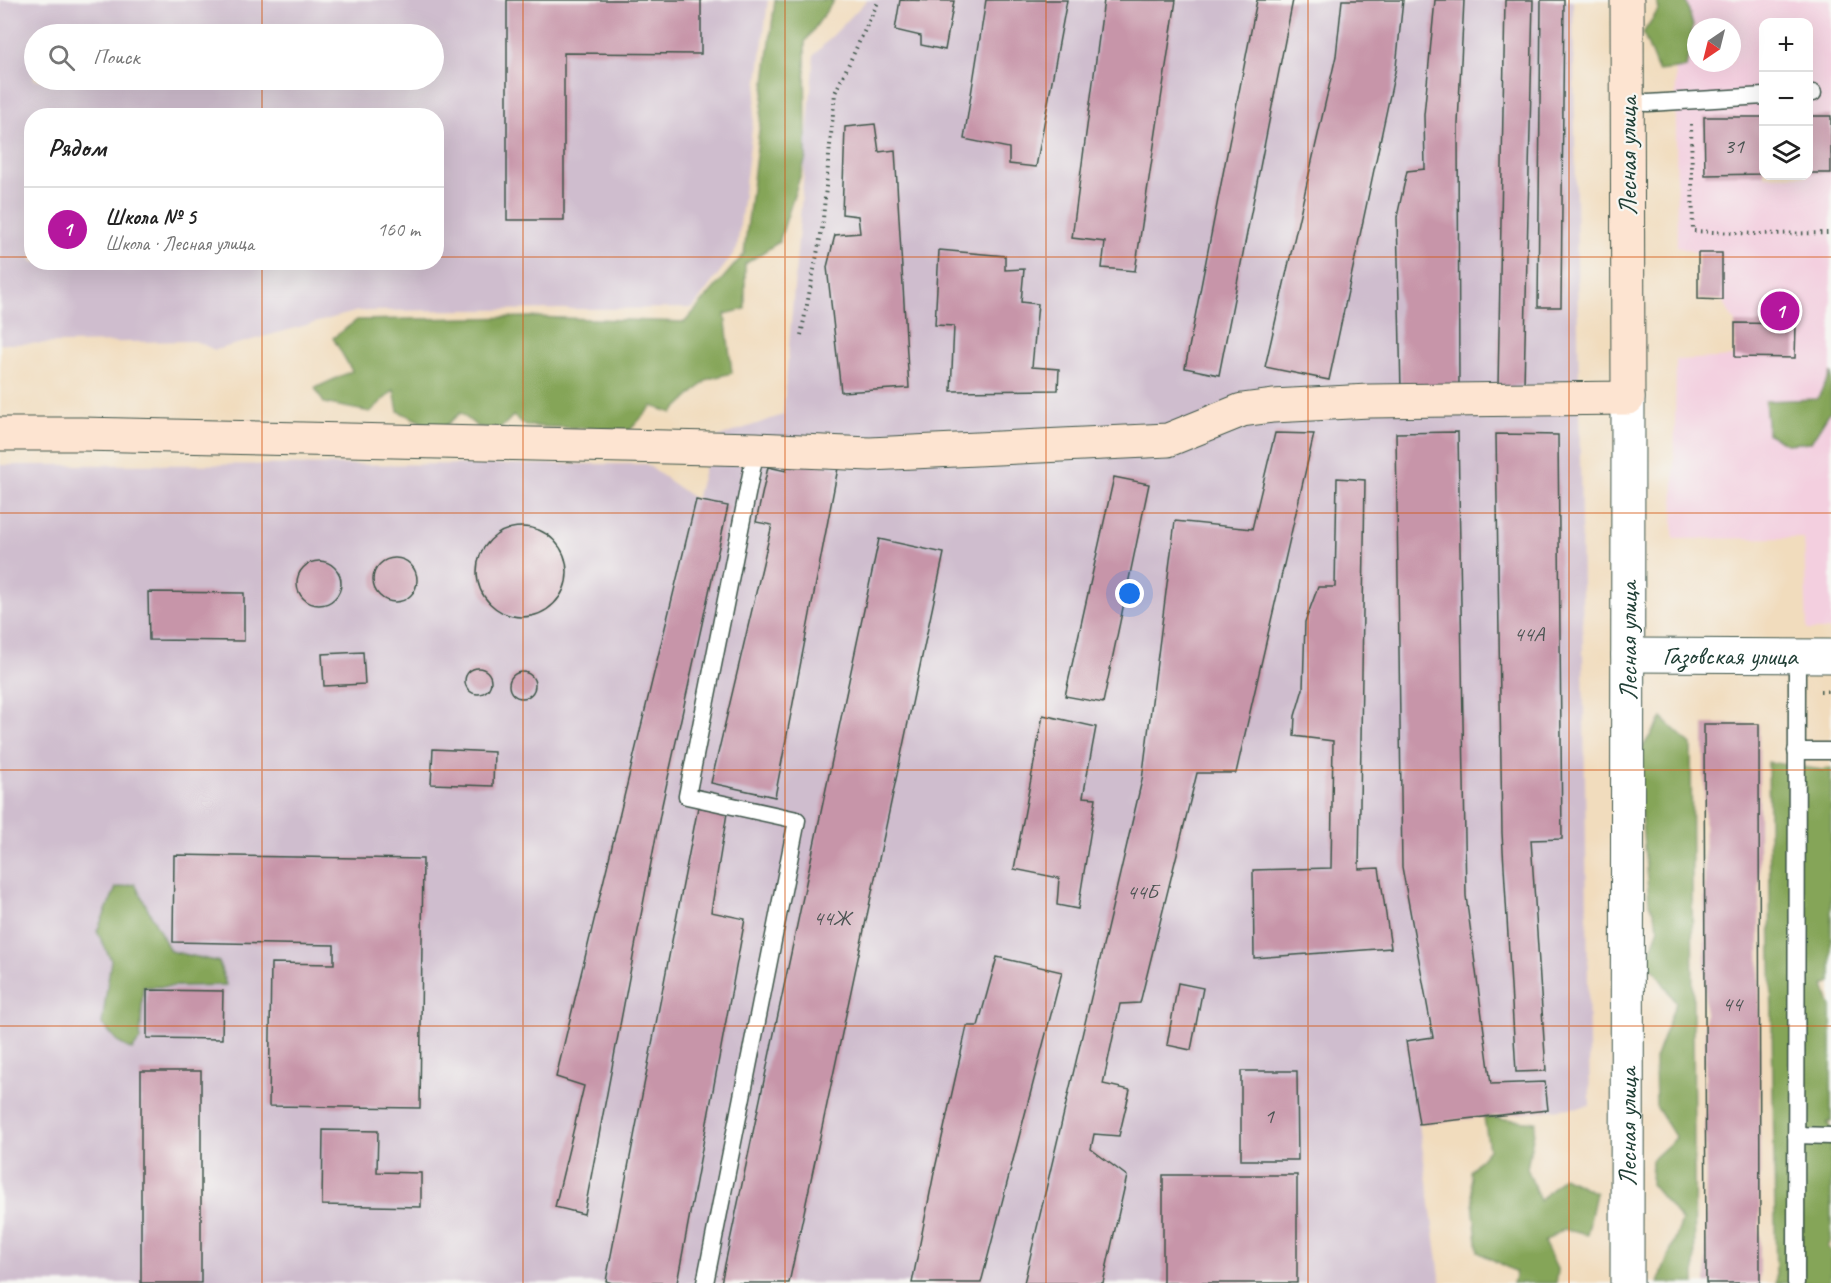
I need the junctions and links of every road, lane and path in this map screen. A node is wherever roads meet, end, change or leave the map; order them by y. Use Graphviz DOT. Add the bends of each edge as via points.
graph roads {
  1 [pos="879,0"];
  2 [pos="1627,0"];
  3 [pos="1759,96"];
  4 [pos="1690,100"];
  5 [pos="1627,102"];
  6 [pos="1831,233"];
  7 [pos="801,335"];
  8 [pos="1628,398"];
  9 [pos="0,434"];
  10 [pos="756,449"];
  11 [pos="1628,655"];
  12 [pos="1797,656"];
  13 [pos="1831,656"];
  14 [pos="1796,751"];
  15 [pos="1831,751"];
  16 [pos="1796,1135"];
  17 [pos="1831,1136"];
  18 [pos="705,1283"];
  19 [pos="1627,1283"];
  20 [pos="1796,1283"];
  1 -- 7 [label="path" via="835,93 822,229"];
  2 -- 5 [label="main road, Лесная улица"];
  3 -- 4 [label="lane"];
  4 -- 5 [label="lane"];
  4 -- 6 [label="path" via="1693,231"];
  5 -- 8 [label="main road, Лесная улица"];
  8 -- 10 [label="main road" via="1273,406 1242,410 1168,440 870,454"];
  8 -- 11 [label="street, Лесная улица"];
  9 -- 10 [label="main road"];
  10 -- 18 [label="lane" via="687,796 797,820"];
  11 -- 12 [label="street, Газовская улица"];
  11 -- 19 [label="street, Лесная улица"];
  12 -- 13 [label="street, Газовская улица"];
  12 -- 14 [label="lane"];
  14 -- 15 [label="lane"];
  14 -- 16 [label="lane"];
  16 -- 17 [label="lane"];
  16 -- 20 [label="lane"];
}
